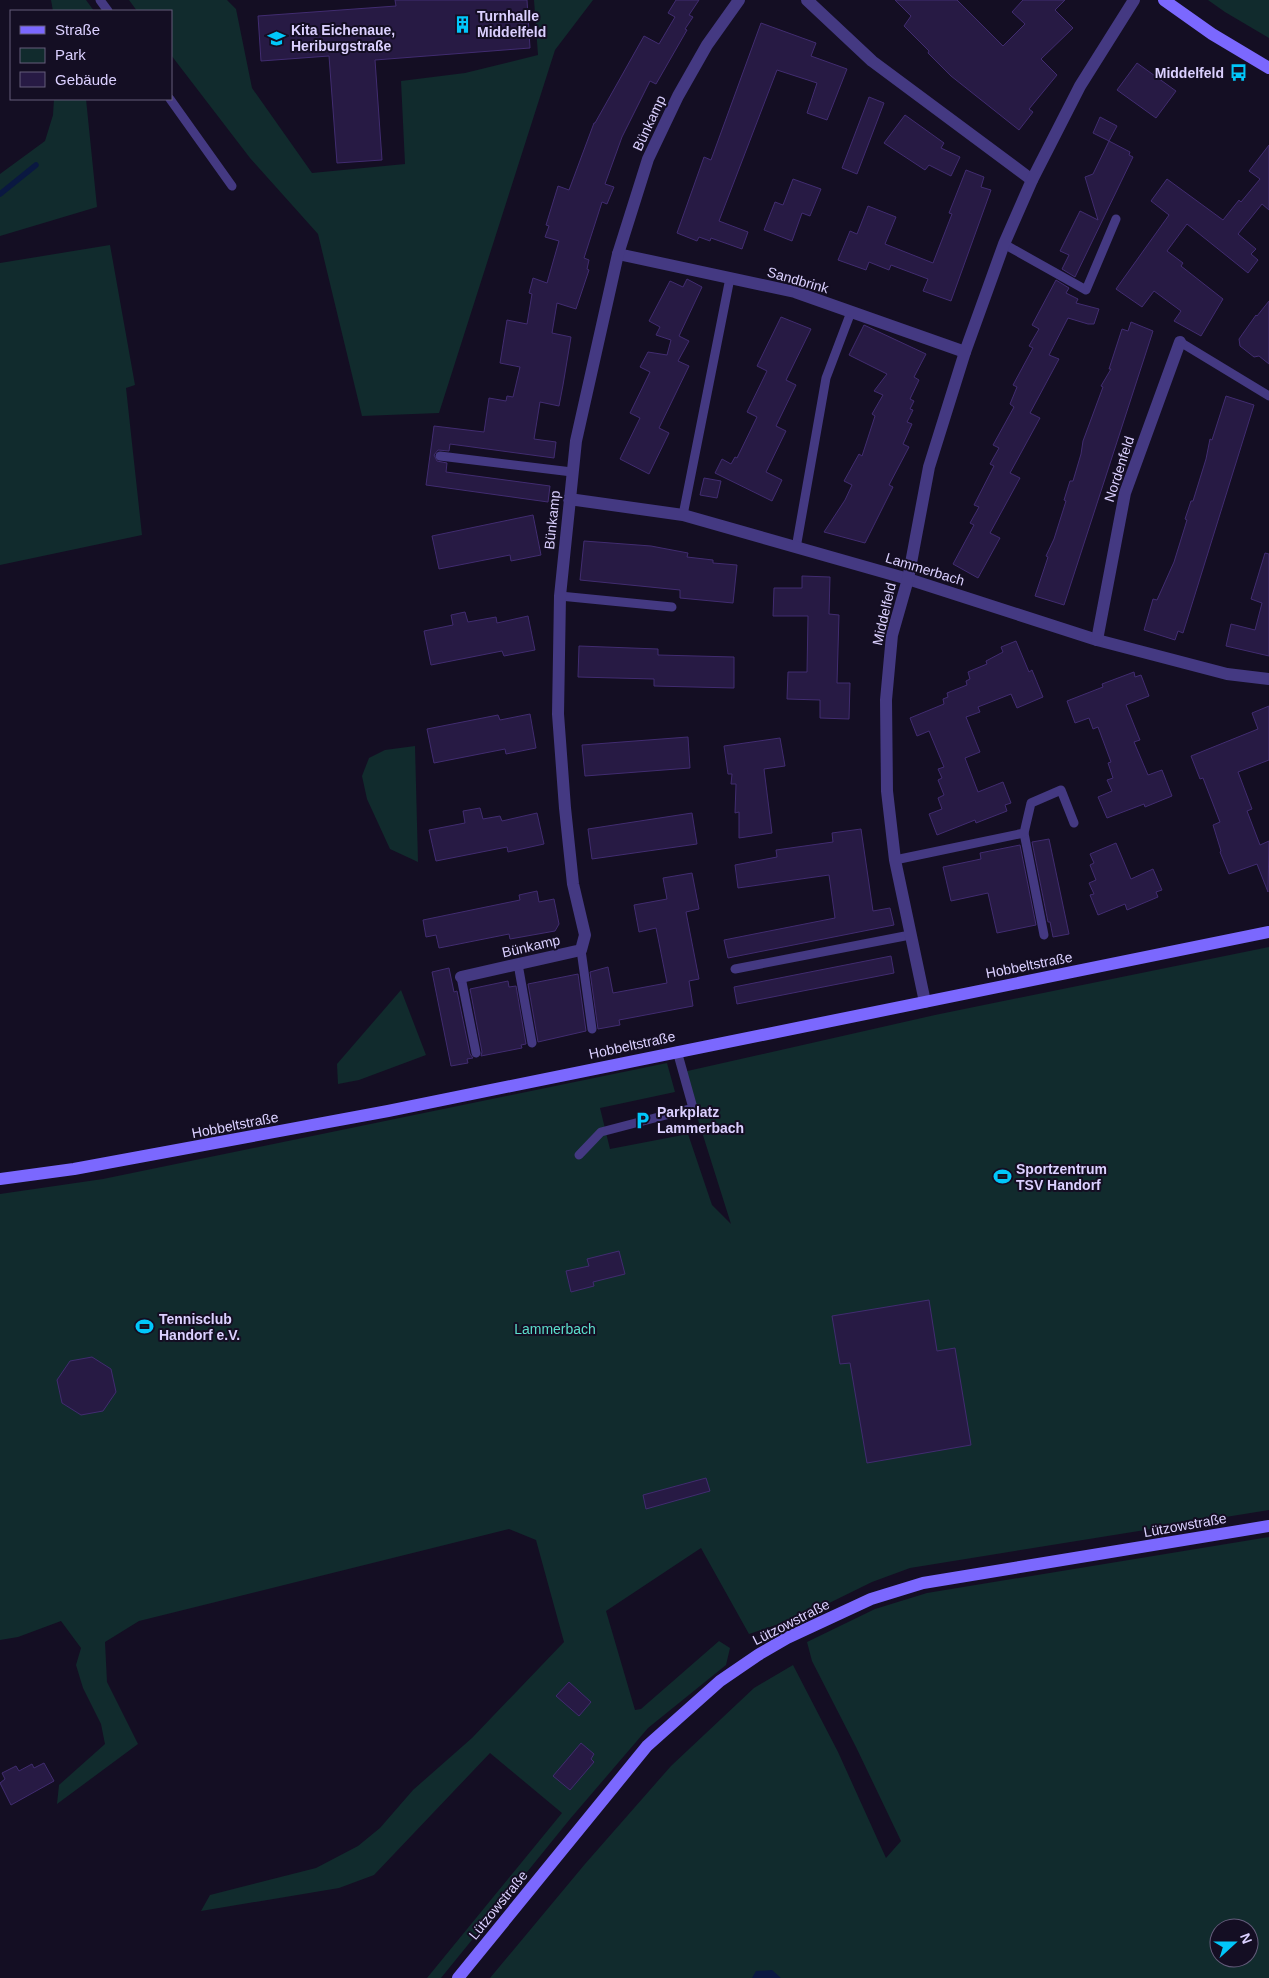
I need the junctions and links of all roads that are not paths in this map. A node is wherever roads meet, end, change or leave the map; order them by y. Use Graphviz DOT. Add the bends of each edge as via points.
graph roads {
  1 [pos="739,0"];
  2 [pos="807,0"];
  3 [pos="1134,0"];
  4 [pos="1164,0"];
  5 [pos="1269,68"];
  6 [pos="171,100"];
  7 [pos="1032,180"];
  8 [pos="232,186"];
  9 [pos="1116,219"];
  10 [pos="1004,244"];
  11 [pos="618,254"];
  12 [pos="730,278"];
  13 [pos="851,312"];
  14 [pos="1180,342"];
  15 [pos="965,352"];
  16 [pos="1269,396"];
  17 [pos="440,456"];
  18 [pos="572,472"];
  19 [pos="569,498"];
  20 [pos="683,516"];
  21 [pos="796,548"];
  22 [pos="908,579"];
  23 [pos="560,596"];
  24 [pos="672,607"];
  25 [pos="1096,640"];
  26 [pos="1269,679"];
  27 [pos="1074,824"];
  28 [pos="1024,834"];
  29 [pos="895,860"];
  30 [pos="1269,932"];
  31 [pos="910,935"];
  32 [pos="1044,935"];
  33 [pos="581,950"];
  34 [pos="518,964"];
  35 [pos="735,969"];
  36 [pos="461,978"];
  37 [pos="925,1002"];
  38 [pos="592,1030"];
  39 [pos="532,1043"];
  40 [pos="677,1051"];
  41 [pos="476,1053"];
  42 [pos="579,1155"];
  43 [pos="0,1179"];
  44 [pos="1269,1526"];
  45 [pos="458,1978"];
  1 -- 11 [label="street, Bünkamp" via="707,44 678,96 648,159"];
  2 -- 7 [label="street" via="872,61"];
  3 -- 7 [label="street, Middelfeld" via="1080,86"];
  4 -- 5 [label="street"];
  6 -- 8 [label="lane"];
  7 -- 10 [label="street, Middelfeld"];
  9 -- 10 [label="lane" via="1086,290"];
  10 -- 15 [label="street, Middelfeld"];
  11 -- 12 [label="street, Sandbrink"];
  11 -- 18 [label="street, Bünkamp"];
  12 -- 13 [label="street, Sandbrink" via="795,292"];
  12 -- 20 [label="lane"];
  13 -- 15 [label="street, Sandbrink"];
  13 -- 21 [label="lane" via="826,378"];
  14 -- 16 [label="lane"];
  14 -- 25 [label="street, Nordenfeld" via="1125,492"];
  15 -- 22 [label="street, Middelfeld" via="928,467"];
  17 -- 18 [label="lane"];
  18 -- 19 [label="street, Bünkamp"];
  19 -- 20 [label="street, Lammerbach"];
  19 -- 23 [label="street, Bünkamp"];
  20 -- 21 [label="street, Lammerbach"];
  21 -- 22 [label="street, Lammerbach"];
  22 -- 25 [label="street, Lammerbach"];
  22 -- 29 [label="street, Middelfeld" via="892,635 886,700 887,791"];
  23 -- 24 [label="lane"];
  23 -- 33 [label="street, Bünkamp" via="559,723 573,884 585,935"];
  25 -- 26 [label="street, Lammerbach" via="1227,674"];
  27 -- 28 [label="lane" via="1061,790 1031,803"];
  28 -- 29 [label="lane"];
  28 -- 32 [label="lane"];
  29 -- 31 [label="street, Middelfeld"];
  30 -- 37 [label="street, Hobbeltstraße"];
  31 -- 35 [label="lane"];
  31 -- 37 [label="street, Middelfeld"];
  33 -- 34 [label="street, Bünkamp"];
  33 -- 38 [label="lane"];
  34 -- 36 [label="street, Bünkamp"];
  34 -- 39 [label="lane"];
  36 -- 41 [label="lane"];
  37 -- 40 [label="street, Hobbeltstraße"];
  40 -- 42 [label="lane" via="693,1108 601,1132"];
  40 -- 43 [label="street, Hobbeltstraße" via="210,1145"];
  44 -- 45 [label="street, Lützowstraße" via="923,1583 871,1600 787,1638 720,1681 647,1746"];
}
